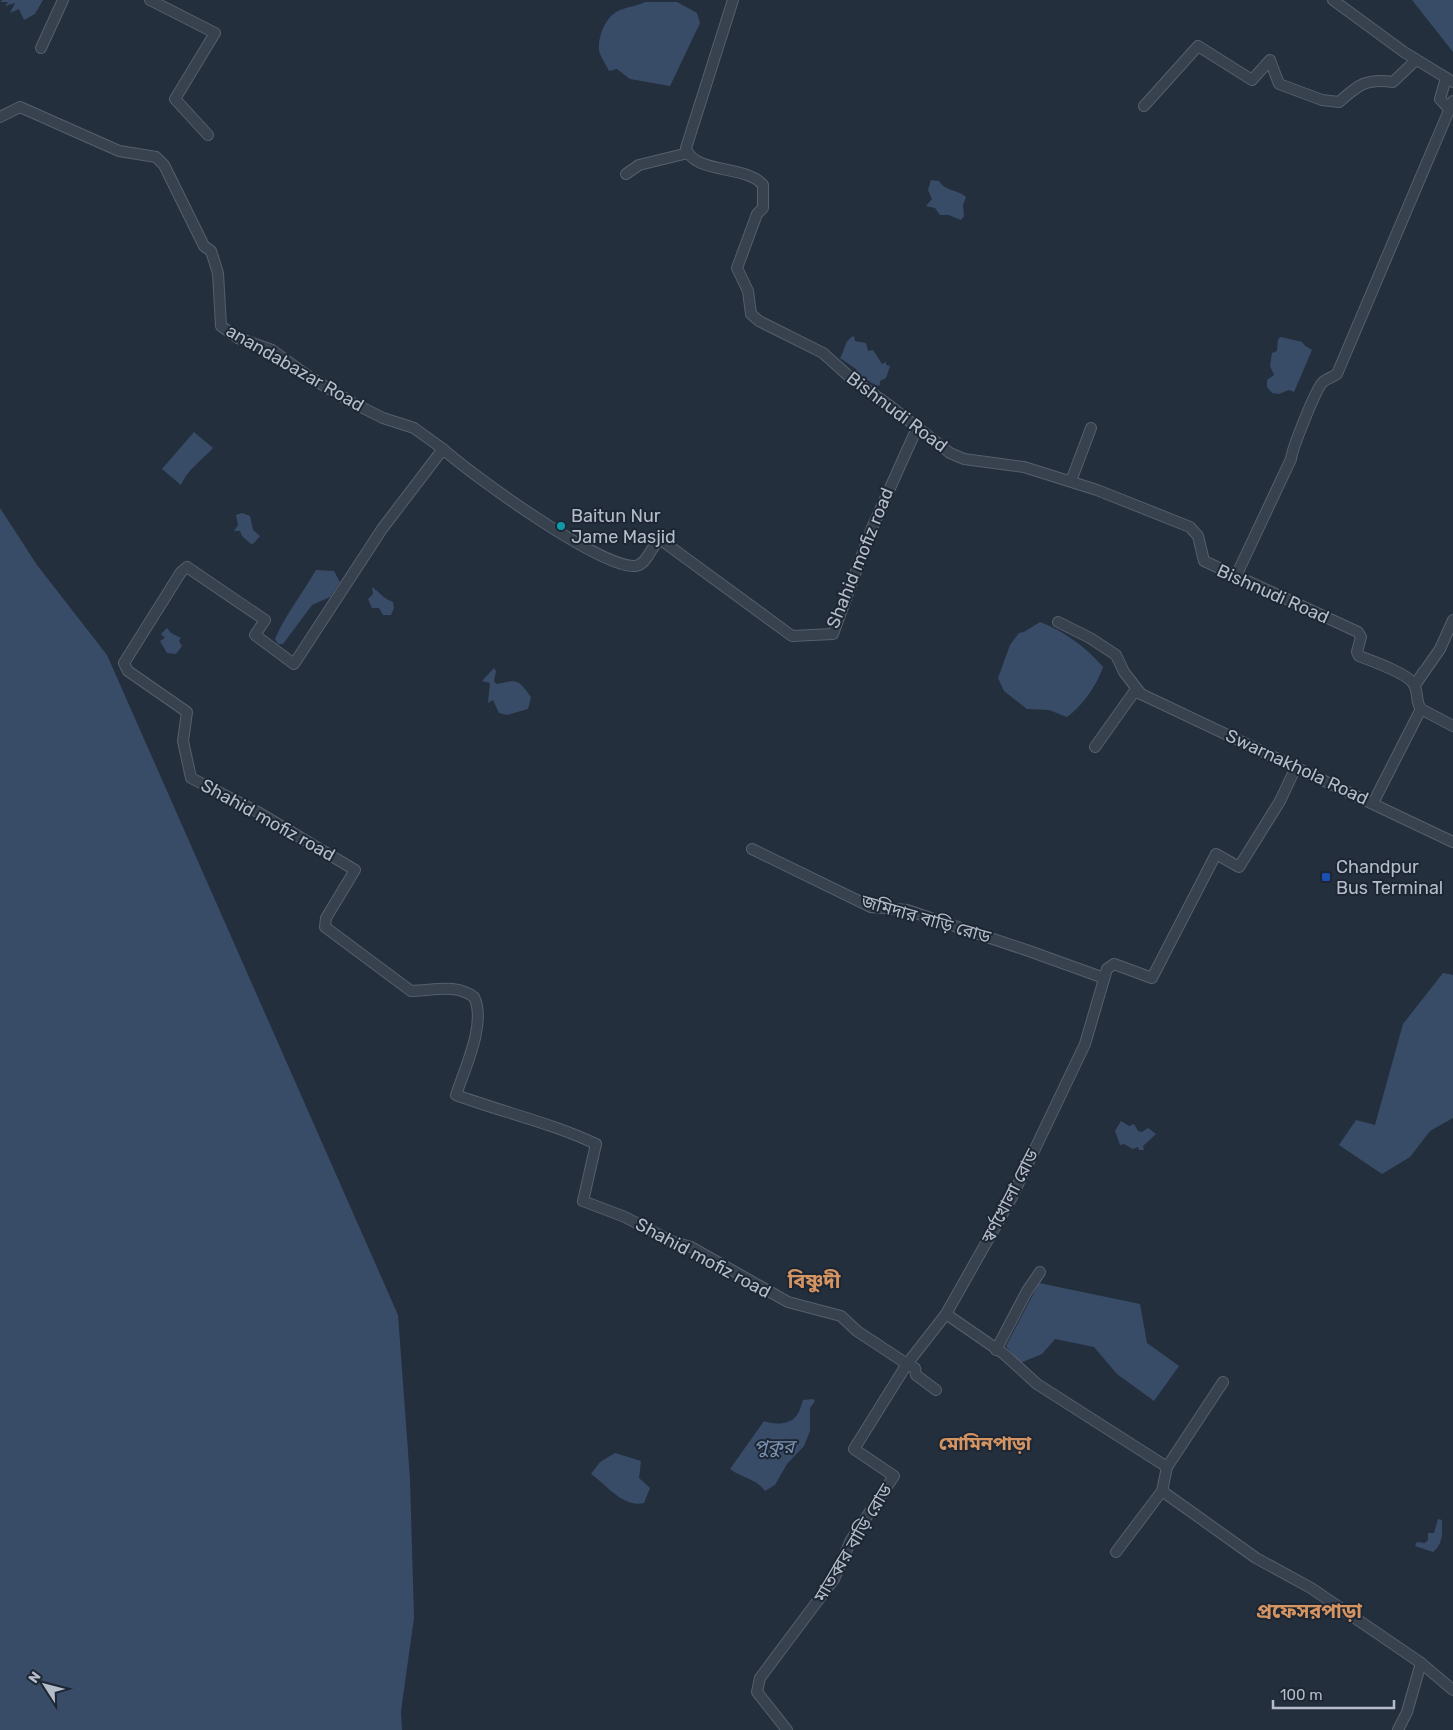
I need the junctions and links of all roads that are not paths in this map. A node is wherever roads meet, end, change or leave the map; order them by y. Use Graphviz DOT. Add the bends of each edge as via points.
graph roads {
  1 [pos="62,0"];
  2 [pos="150,0"];
  3 [pos="733,0"];
  4 [pos="1333,0"];
  5 [pos="41,48"];
  6 [pos="1416,60"];
  7 [pos="1450,80"];
  8 [pos="1451,105"];
  9 [pos="1144,106"];
  10 [pos="0,117"];
  11 [pos="208,135"];
  12 [pos="688,153"];
  13 [pos="626,174"];
  14 [pos="917,428"];
  15 [pos="1091,428"];
  16 [pos="443,450"];
  17 [pos="1071,482"];
  18 [pos="1236,576"];
  19 [pos="1453,620"];
  20 [pos="1058,622"];
  21 [pos="1424,671"];
  22 [pos="1415,685"];
  23 [pos="1141,694"];
  24 [pos="1422,709"];
  25 [pos="1453,726"];
  26 [pos="1095,747"];
  27 [pos="1296,767"];
  28 [pos="1373,803"];
  29 [pos="1453,842"];
  30 [pos="752,849"];
  31 [pos="1104,978"];
  32 [pos="1040,1272"];
  33 [pos="946,1314"];
  34 [pos="996,1350"];
  35 [pos="908,1364"];
  36 [pos="1223,1382"];
  37 [pos="936,1390"];
  38 [pos="1167,1467"];
  39 [pos="1162,1491"];
  40 [pos="1116,1552"];
  41 [pos="1421,1663"];
  42 [pos="1453,1690"];
  43 [pos="787,1730"];
  44 [pos="1398,1730"];
  1 -- 5 [label="street"];
  2 -- 11 [label="street" via="215,33 175,99"];
  3 -- 12 [label="street" via="686,148"];
  4 -- 6 [label="street"];
  6 -- 7 [label="street"];
  6 -- 9 [label="street" via="1392,82 1366,81 1339,102 1322,100 1279,84 1270,60 1252,80 1198,46"];
  7 -- 8 [label="street" via="1440,99"];
  8 -- 18 [label="street" via="1337,374 1323,382 1313,398 1291,459"];
  10 -- 16 [label="street, anandabazar Road" via="20,107 119,151 156,157 164,165 204,246 212,251 218,273 221,326 238,338 272,350 353,403 383,418 414,428"];
  12 -- 13 [label="street" via="639,165"];
  12 -- 14 [label="street, Bishnudi Road" via="695,160 760,180 764,185 763,208 757,214 737,268 748,291 752,314 759,321 823,353"];
  14 -- 16 [label="street, Shahid mofiz road" via="872,528 833,634 792,636 661,540 642,563 635,566 620,563 592,551 512,501"];
  14 -- 17 [label="street, Bishnudi Road" via="950,453 964,459 1024,467"];
  15 -- 17 [label="street"];
  16 -- 35 [label="street, Shahid mofiz road" via="360,560 294,664 255,635 265,620 187,567 180,572 124,663 128,671 187,712 183,741 190,778 256,811 355,870 326,918 325,927 411,991 450,988 474,997 476,1018 472,1054 456,1095 596,1144 584,1201 691,1247 788,1302 841,1316 857,1331"];
  17 -- 18 [label="street, Bishnudi Road" via="1190,527 1198,536 1204,561"];
  18 -- 22 [label="street, Bishnudi Road" via="1358,632 1361,637 1357,652 1360,656 1410,679"];
  19 -- 22 [label="street" via="1440,649"];
  20 -- 23 [label="street" via="1116,655"];
  21 -- 22 [label="street"];
  22 -- 24 [label="street"];
  23 -- 26 [label="street" via="1134,692"];
  23 -- 27 [label="street, Swarnakhola Road"];
  24 -- 25 [label="street"];
  24 -- 28 [label="street"];
  27 -- 28 [label="street, Swarnakhola Road"];
  27 -- 31 [label="street" via="1280,801 1239,867 1216,854 1152,978 1114,964 1107,969"];
  28 -- 29 [label="street, Swarnakhola Road"];
  30 -- 31 [label="street, জমিদার বাড়ি রোড" via="871,907 907,910"];
  31 -- 33 [label="street, স্বর্ণখোলা রোড" via="1085,1044 1058,1102 1012,1197"];
  32 -- 34 [label="street"];
  33 -- 34 [label="street"];
  33 -- 35 [label="street, স্বর্ণখোলা রোড"];
  34 -- 38 [label="street" via="1038,1384"];
  35 -- 37 [label="street" via="915,1368 916,1375"];
  35 -- 43 [label="street, মাতব্বর বাড়ি রোড" via="854,1449 894,1476 851,1540 834,1579 760,1678 757,1692"];
  36 -- 38 [label="street"];
  38 -- 39 [label="street"];
  39 -- 40 [label="street"];
  39 -- 41 [label="street" via="1256,1558 1311,1588"];
  41 -- 42 [label="street"];
  41 -- 44 [label="street" via="1407,1712"];
}
